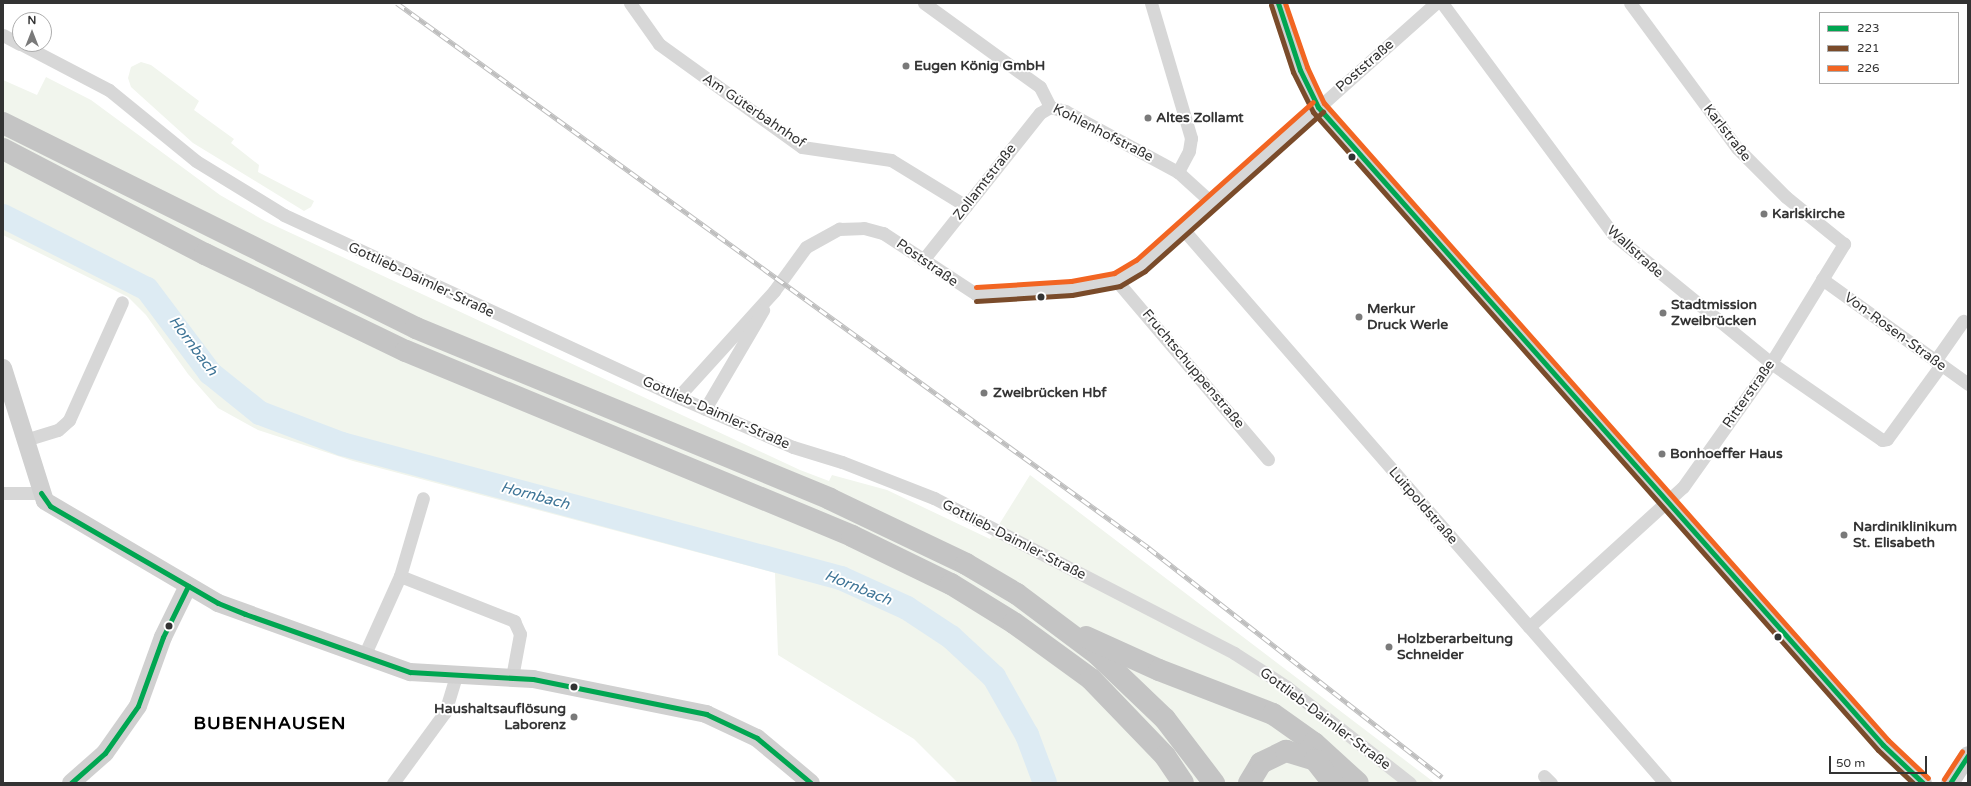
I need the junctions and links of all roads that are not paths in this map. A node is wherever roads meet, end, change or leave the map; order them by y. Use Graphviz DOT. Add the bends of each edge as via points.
graph roads {
  1 [pos="630,3"];
  2 [pos="924,3"];
  3 [pos="1150,3"];
  4 [pos="1278,3"];
  5 [pos="1436,3"];
  6 [pos="1442,3"];
  7 [pos="1630,3"];
  8 [pos="3,35"];
  9 [pos="12,40"];
  10 [pos="36,52"];
  11 [pos="1050,107"];
  12 [pos="1318,107"];
  13 [pos="3,123"];
  14 [pos="3,149"];
  15 [pos="1178,172"];
  16 [pos="1211,202"];
  17 [pos="966,206"];
  18 [pos="1182,228"];
  19 [pos="1844,244"];
  20 [pos="923,260"];
  21 [pos="1822,279"];
  22 [pos="1116,280"];
  23 [pos="774,291"];
  24 [pos="122,302"];
  25 [pos="1963,321"];
  26 [pos="1771,363"];
  27 [pos="1938,363"];
  28 [pos="3,368"];
  29 [pos="1968,384"];
  30 [pos="678,398"];
  31 [pos="705,409"];
  32 [pos="25,440"];
  33 [pos="1268,459"];
  34 [pos="3,493"];
  35 [pos="41,493"];
  36 [pos="423,498"];
  37 [pos="1667,501"];
  38 [pos="400,576"];
  39 [pos="188,586"];
  40 [pos="1062,626"];
  41 [pos="1528,627"];
  42 [pos="364,656"];
  43 [pos="456,676"];
  44 [pos="512,677"];
  45 [pos="1883,745"];
  46 [pos="1968,755"];
  47 [pos="1333,759"];
  48 [pos="72,783"];
  49 [pos="393,783"];
  50 [pos="811,783"];
  51 [pos="1183,783"];
  52 [pos="1214,783"];
  53 [pos="1249,783"];
  54 [pos="1333,783"];
  55 [pos="1346,783"];
  56 [pos="1358,783"];
  57 [pos="1410,783"];
  58 [pos="1665,783"];
  59 [pos="1903,783"];
  60 [pos="1922,783"];
  61 [pos="1950,783"];
  1 -- 17 [label="street, Am Güterbahnhof" via="659,44 802,146 891,160"];
  2 -- 11 [label="street, Kohlenhofstraße" via="1040,87"];
  3 -- 15 [label="street" via="1191,138 1189,151"];
  4 -- 12 [label="street" via="1300,70"];
  5 -- 12 [label="street, Poststraße"];
  6 -- 26 [label="street, Wallstraße" via="1613,234"];
  7 -- 19 [label="street, Karlstraße" via="1737,148 1786,197"];
  8 -- 9 [label="street, Gottlieb-Daimler-Straße"];
  10 -- 30 [label="street, Gottlieb-Daimler-Straße" via="99,83 196,161 284,215"];
  11 -- 15 [label="street, Kohlenhofstraße" via="1065,111"];
  11 -- 17 [label="street, Zollamtstraße" via="1040,113"];
  12 -- 16 [label="street, Poststraße"];
  12 -- 37 [label="street"];
  13 -- 40 [label="highway" via="416,328 830,499 919,540 1017,594"];
  14 -- 51 [label="highway" via="205,254 406,351 852,536 951,584 1014,622 1090,679 1165,756"];
  15 -- 16 [label="street, Kohlenhofstraße"];
  16 -- 18 [label="street, Poststraße"];
  17 -- 20 [label="street, Zollamtstraße"];
  18 -- 22 [label="street, Poststraße" via="1140,266"];
  18 -- 41 [label="street, Luitpoldstraße"];
  19 -- 21 [label="street, Ritterstraße"];
  20 -- 22 [label="street, Poststraße" via="976,294 1065,289"];
  20 -- 23 [label="street, Poststraße" via="875,230 840,229 806,247"];
  21 -- 26 [label="street, Ritterstraße"];
  21 -- 27 [label="street, Von-Rosen-Straße"];
  22 -- 33 [label="street, Fruchtschuppenstraße"];
  23 -- 30 [label="street, Poststraße"];
  23 -- 31 [label="street, Poststraße"];
  24 -- 32 [label="street" via="69,420 58,430"];
  25 -- 27 [label="street"];
  26 -- 27 [label="street, Wallstraße" via="1877,438 1887,439"];
  26 -- 37 [label="street, Ritterstraße" via="1683,487"];
  27 -- 29 [label="street, Von-Rosen-Straße"];
  28 -- 32 [label="street"];
  30 -- 31 [label="street, Gottlieb-Daimler-Straße"];
  31 -- 57 [label="street, Gottlieb-Daimler-Straße" via="793,447 842,462 934,498 1234,654 1287,687"];
  32 -- 35 [label="street"];
  34 -- 35 [label="street"];
  35 -- 39 [label="street" via="50,506"];
  36 -- 38 [label="street"];
  37 -- 41 [label="street, Ritterstraße"];
  37 -- 45 [label="street"];
  38 -- 42 [label="street"];
  38 -- 44 [label="street" via="514,621 519,629"];
  39 -- 42 [label="street" via="232,608"];
  39 -- 48 [label="street" via="163,637 138,706 105,753"];
  40 -- 47 [label="highway" via="1159,670 1268,712"];
  40 -- 52 [label="highway" via="1124,678 1160,714"];
  41 -- 58 [label="street, Luitpoldstraße"];
  42 -- 43 [label="street" via="410,672"];
  43 -- 44 [label="street"];
  43 -- 49 [label="street" via="445,712"];
  44 -- 50 [label="street" via="723,720 758,738"];
  45 -- 59 [label="street"];
  45 -- 60 [label="street"];
  46 -- 61 [label="street"];
  47 -- 55 [label="highway"];
  47 -- 56 [label="highway"];
  53 -- 54 [label="highway" via="1261,763 1286,752 1315,760"];
}
